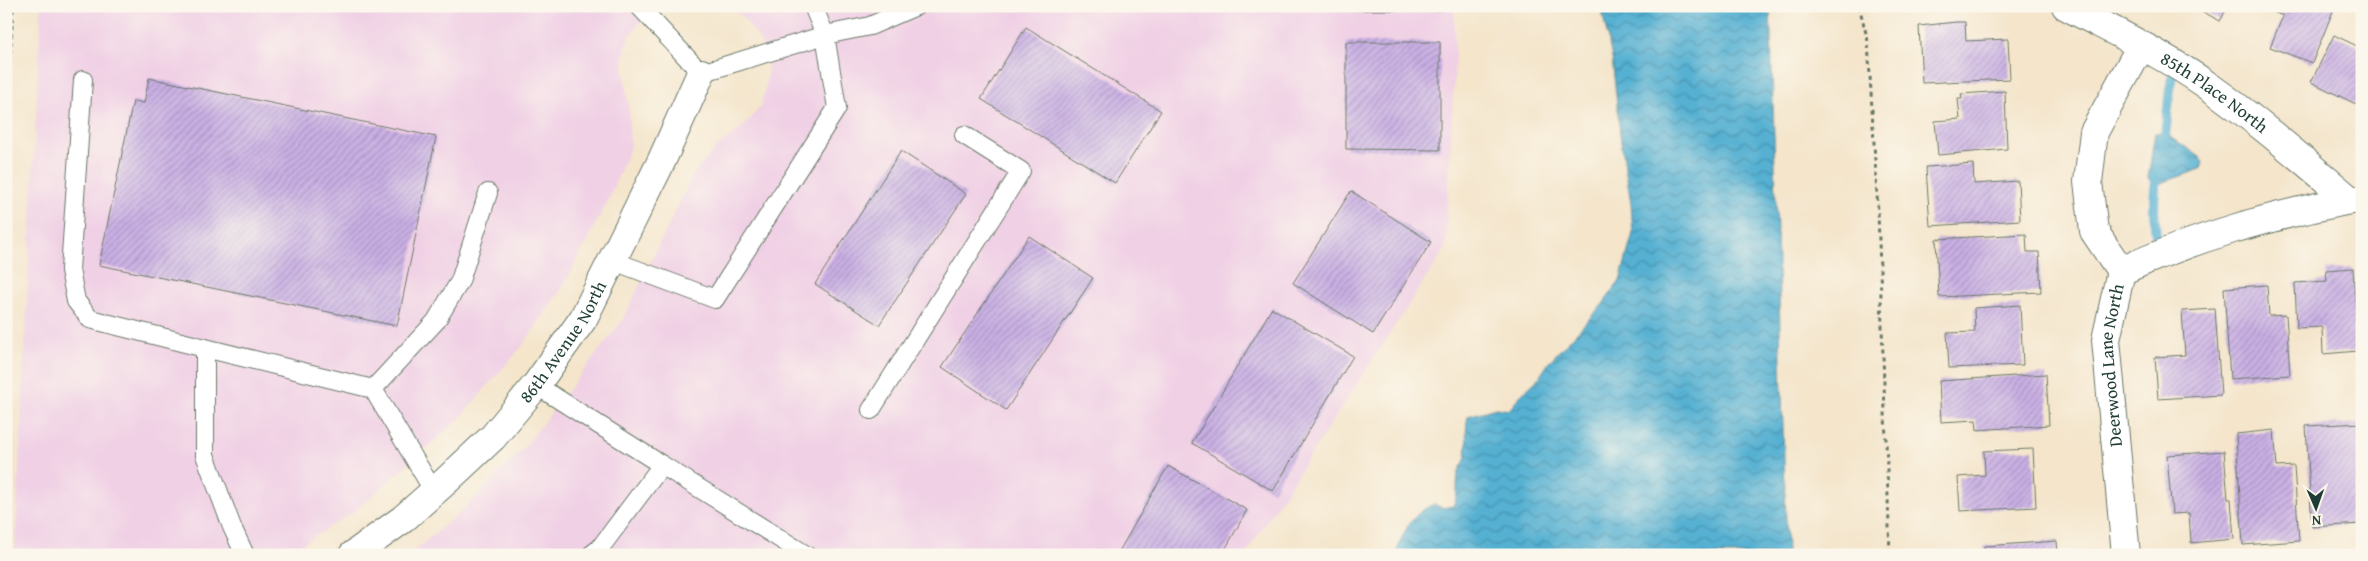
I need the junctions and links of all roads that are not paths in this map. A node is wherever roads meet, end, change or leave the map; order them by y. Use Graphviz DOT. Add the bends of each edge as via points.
graph roads {
  1 [pos="639,6"];
  2 [pos="813,6"];
  3 [pos="916,6"];
  4 [pos="2066,6"];
  5 [pos="825,36"];
  6 [pos="2142,46"];
  7 [pos="701,73"];
  8 [pos="83,80"];
  9 [pos="964,134"];
  10 [pos="488,194"];
  11 [pos="2356,200"];
  12 [pos="611,260"];
  13 [pos="2121,271"];
  14 [pos="205,348"];
  15 [pos="536,386"];
  16 [pos="374,389"];
  17 [pos="871,410"];
  18 [pos="662,465"];
  19 [pos="434,492"];
  20 [pos="245,555"];
  21 [pos="353,555"];
  22 [pos="591,555"];
  23 [pos="806,555"];
  24 [pos="2126,555"];
  1 -- 7 [label="lane"];
  2 -- 5 [label="lane"];
  3 -- 5 [label="lane" via="870,26"];
  4 -- 6 [label="street, 85th Place North"];
  5 -- 7 [label="lane"];
  5 -- 12 [label="lane" via="837,108 715,299"];
  6 -- 11 [label="street, 85th Place North" via="2205,84 2258,122"];
  6 -- 13 [label="street, Deerwood Lane North" via="2094,132 2088,182 2094,231"];
  7 -- 12 [label="street, 86th Avenue North" via="661,162"];
  8 -- 14 [label="lane" via="70,270 76,301 90,319"];
  9 -- 17 [label="lane" via="1021,171"];
  10 -- 16 [label="lane" via="460,281 436,321"];
  11 -- 13 [label="street, 85th Place North" via="2277,215 2223,230"];
  12 -- 15 [label="street, 86th Avenue North" via="583,319"];
  13 -- 24 [label="street, Deerwood Lane North" via="2106,340"];
  14 -- 16 [label="lane"];
  14 -- 20 [label="lane" via="205,455"];
  15 -- 18 [label="lane"];
  15 -- 19 [label="street, 86th Avenue North" via="493,437"];
  16 -- 19 [label="lane"];
  18 -- 22 [label="lane" via="600,548"];
  18 -- 23 [label="lane"];
  19 -- 21 [label="street, 86th Avenue North"];
}
